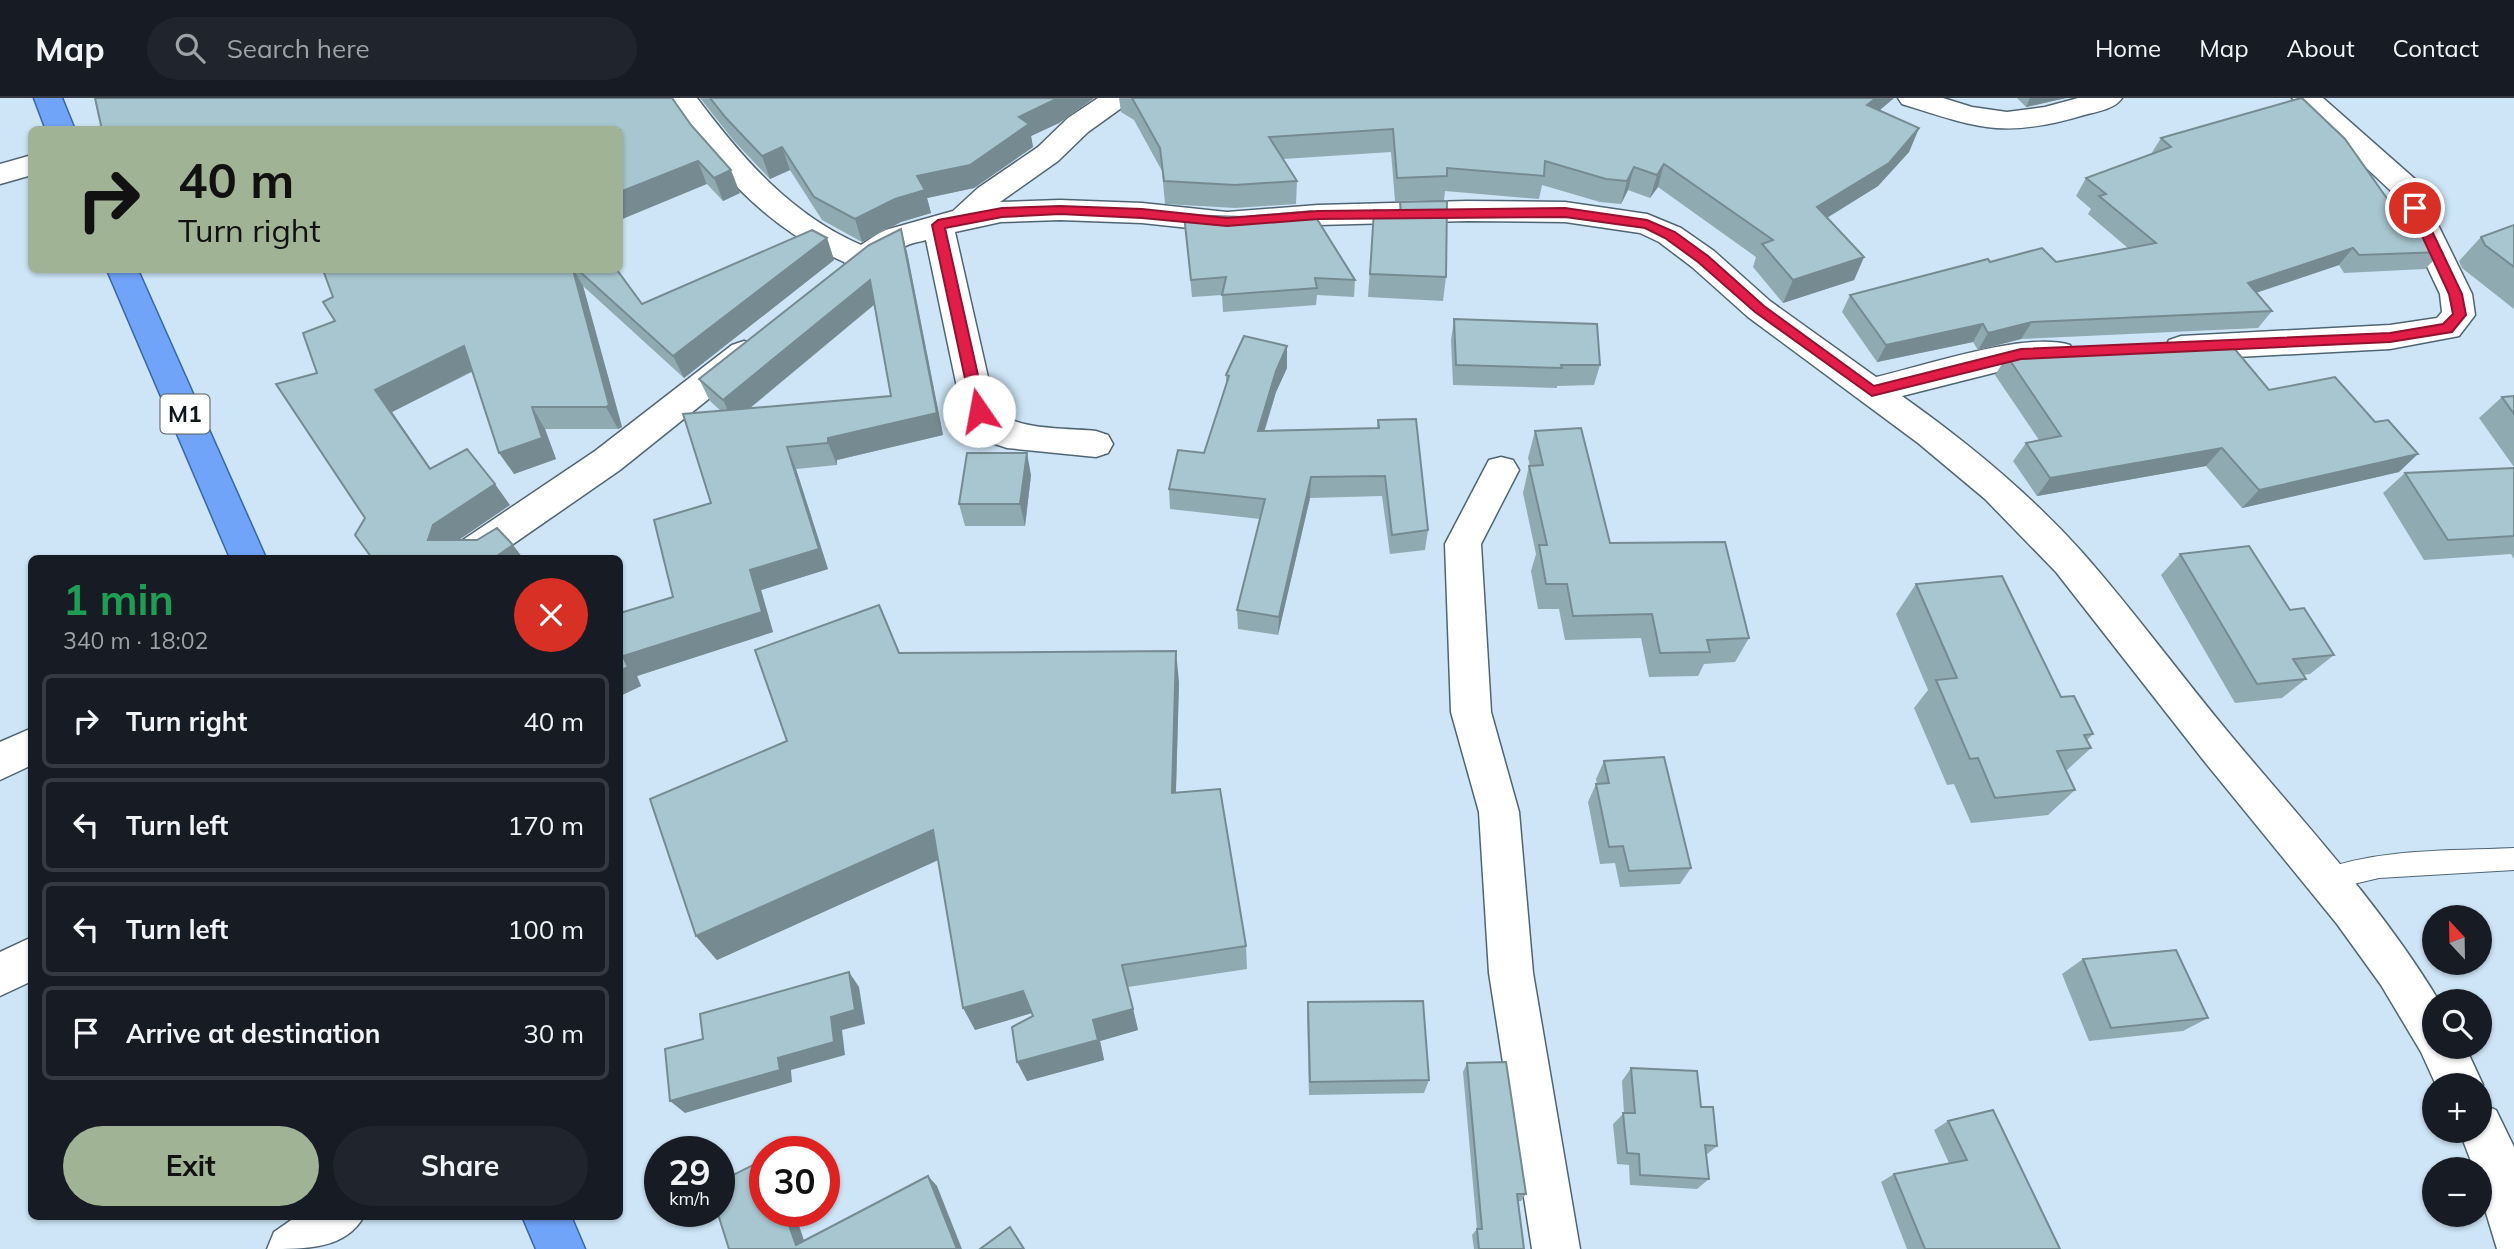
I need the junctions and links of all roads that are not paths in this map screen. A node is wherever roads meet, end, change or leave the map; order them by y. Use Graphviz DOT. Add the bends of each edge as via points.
graph roads {
  1 [pos="48,98"];
  2 [pos="682,98"];
  3 [pos="1117,98"];
  4 [pos="1912,98"];
  5 [pos="2108,98"];
  6 [pos="2306,98"];
  7 [pos="59,126"];
  8 [pos="28,166"];
  9 [pos="0,174"];
  10 [pos="951,222"];
  11 [pos="863,258"];
  12 [pos="123,273"];
  13 [pos="835,279"];
  14 [pos="767,335"];
  15 [pos="2145,350"];
  16 [pos="2090,352"];
  17 [pos="1872,391"];
  18 [pos="1096,444"];
  19 [pos="1501,470"];
  20 [pos="247,555"];
  21 [pos="468,555"];
  22 [pos="28,747"];
  23 [pos="0,762"];
  24 [pos="2514,859"];
  25 [pos="2328,879"];
  26 [pos="28,960"];
  27 [pos="0,975"];
  28 [pos="2422,1014"];
  29 [pos="2488,1143"];
  30 [pos="334,1220"];
  31 [pos="548,1220"];
  32 [pos="2514,1233"];
  33 [pos="291,1249"];
  34 [pos="561,1249"];
  35 [pos="1556,1249"];
  36 [pos="2507,1249"];
  1 -- 7 [label="highway"];
  2 -- 11 [label="street" via="758,191 806,231"];
  3 -- 10 [label="street"];
  4 -- 5 [label="street" via="1980,118 2008,121"];
  6 -- 15 [label="street" via="2405,187 2456,294 2459,315 2447,328 2390,337"];
  8 -- 9 [label="street"];
  10 -- 11 [label="street" via="893,239"];
  10 -- 17 [label="street" via="1002,212 1060,210 1227,222 1481,211 1565,212 1647,224 1703,259 1759,309"];
  10 -- 18 [label="street" via="979,411 989,425 1007,435"];
  11 -- 13 [label="street"];
  12 -- 20 [label="highway, M1"];
  14 -- 21 [label="street" via="696,393"];
  16 -- 17 [label="street" via="2021,354"];
  17 -- 25 [label="street" via="1997,489 2069,562"];
  19 -- 35 [label="street" via="1462,544 1471,712 1499,812 1511,974"];
  22 -- 23 [label="street"];
  24 -- 25 [label="lane" via="2379,867"];
  25 -- 28 [label="street" via="2396,970"];
  26 -- 27 [label="street"];
  29 -- 32 [label="street"];
  30 -- 33 [label="street"];
  31 -- 34 [label="highway"];
  32 -- 36 [label="street"];
}
